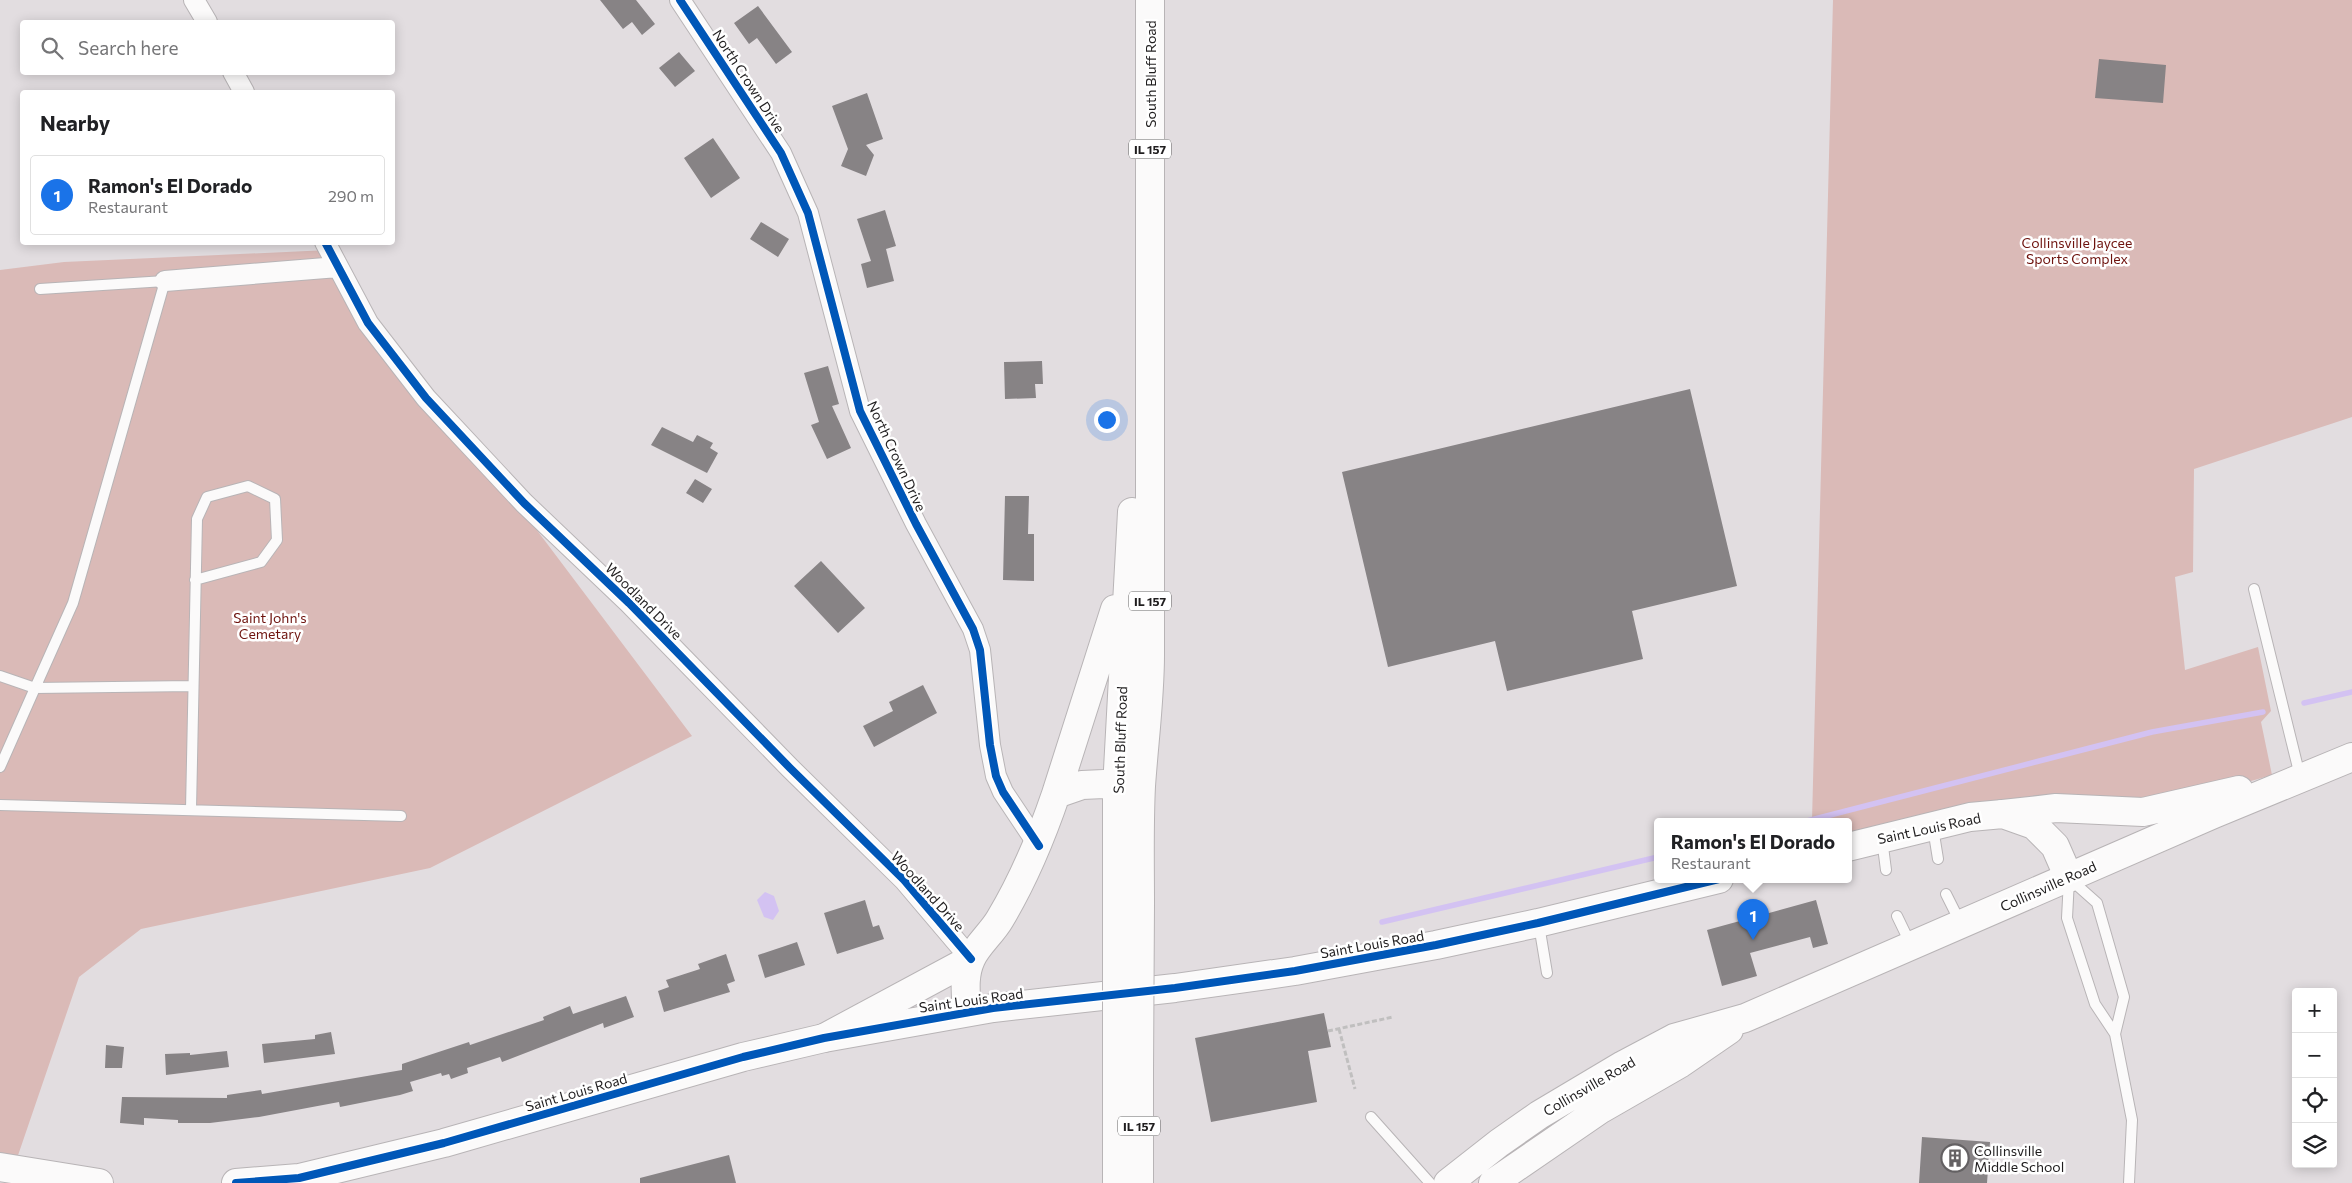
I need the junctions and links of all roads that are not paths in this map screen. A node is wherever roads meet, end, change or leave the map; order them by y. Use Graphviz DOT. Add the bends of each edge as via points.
graph roads {
  1 [pos="194,0"];
  2 [pos="680,0"];
  3 [pos="1150,0"];
  4 [pos="206,20"];
  5 [pos="236,75"];
  6 [pos="243,90"];
  7 [pos="327,245"];
  8 [pos="338,267"];
  9 [pos="165,281"];
  10 [pos="40,289"];
  11 [pos="1150,298"];
  12 [pos="1131,545"];
  13 [pos="195,580"];
  14 [pos="2254,589"];
  15 [pos="0,676"];
  16 [pos="192,686"];
  17 [pos="35,688"];
  18 [pos="2352,757"];
  19 [pos="0,767"];
  20 [pos="2301,777"];
  21 [pos="1129,788"];
  22 [pos="1056,794"];
  23 [pos="0,805"];
  24 [pos="191,809"];
  25 [pos="2004,814"];
  26 [pos="401,816"];
  27 [pos="1932,825"];
  28 [pos="1881,838"];
  29 [pos="1852,845"];
  30 [pos="1039,846"];
  31 [pos="1938,859"];
  32 [pos="1886,870"];
  33 [pos="2069,878"];
  34 [pos="1702,883"];
  35 [pos="1946,894"];
  36 [pos="1897,916"];
  37 [pos="1538,923"];
  38 [pos="1961,924"];
  39 [pos="1912,946"];
  40 [pos="971,959"];
  41 [pos="1547,973"];
  42 [pos="967,1012"];
  43 [pos="1746,1018"];
  44 [pos="2115,1034"];
  45 [pos="824,1038"];
  46 [pos="1128,1075"];
  47 [pos="1371,1118"];
  48 [pos="0,1167"];
  49 [pos="99,1183"];
  50 [pos="236,1183"];
  51 [pos="1116,1183"];
  52 [pos="1139,1183"];
  53 [pos="1430,1183"];
  54 [pos="1448,1183"];
  55 [pos="1493,1183"];
  56 [pos="2129,1183"];
  1 -- 4 [label="street"];
  2 -- 30 [label="street, North Crown Drive" via="781,153 808,213 860,411 973,629 980,650 996,776 1002,792"];
  3 -- 11 [label="main road, South Bluff Road / IL 157"];
  5 -- 6 [label="street"];
  7 -- 8 [label="street, Woodland Drive"];
  8 -- 9 [label="street"];
  8 -- 40 [label="street, Woodland Drive" via="368,323 426,398 524,503 629,603 904,880"];
  9 -- 10 [label="lane"];
  9 -- 17 [label="lane" via="73,603"];
  11 -- 12 [label="main road, South Bluff Road / IL 157" via="1138,378"];
  11 -- 21 [label="main road, South Bluff Road / IL 157" via="1150,658"];
  12 -- 21 [label="main road, South Bluff Road / IL 157"];
  12 -- 22 [label="main road" via="1105,644"];
  13 -- 13 [label="lane" via="261,562 278,540 276,499 248,486 207,496 197,519"];
  13 -- 16 [label="lane"];
  14 -- 20 [label="lane"];
  15 -- 17 [label="lane"];
  16 -- 17 [label="lane"];
  16 -- 24 [label="lane"];
  17 -- 19 [label="lane"];
  18 -- 20 [label="main road, Collinsville Road"];
  20 -- 25 [label="main road" via="2143,812 2056,808"];
  20 -- 33 [label="main road, Collinsville Road"];
  21 -- 22 [label="main road" via="1082,785"];
  21 -- 46 [label="main road, South Bluff Road / IL 157, bridge"];
  22 -- 30 [label="main road"];
  23 -- 24 [label="lane"];
  24 -- 26 [label="lane"];
  25 -- 27 [label="main road, Saint Louis Road"];
  25 -- 33 [label="main road, Saint Louis Road" via="2034,825 2055,846"];
  27 -- 28 [label="main road, Saint Louis Road"];
  27 -- 31 [label="lane"];
  28 -- 29 [label="main road, Saint Louis Road"];
  28 -- 32 [label="lane"];
  30 -- 40 [label="main road" via="999,921"];
  33 -- 38 [label="main road, Collinsville Road"];
  33 -- 44 [label="lane" via="2067,918 2094,1004"];
  33 -- 44 [label="lane" via="2097,903 2124,996"];
  34 -- 37 [label="main road, Saint Louis Road"];
  35 -- 38 [label="lane"];
  36 -- 39 [label="lane"];
  37 -- 41 [label="lane"];
  37 -- 42 [label="main road, Saint Louis Road" via="1295,971"];
  38 -- 39 [label="main road, Collinsville Road"];
  39 -- 43 [label="main road, Collinsville Road"];
  40 -- 42 [label="main road" via="966,978"];
  40 -- 45 [label="main road"];
  42 -- 45 [label="main road, Saint Louis Road"];
  43 -- 54 [label="main road, Collinsville Road" via="1674,1038 1623,1065 1539,1115"];
  43 -- 55 [label="main road, Collinsville Road" via="1681,1063 1594,1114"];
  44 -- 56 [label="lane" via="2132,1120"];
  45 -- 50 [label="main road, Saint Louis Road" via="743,1057 434,1146 299,1178"];
  46 -- 51 [label="main road, South Bluff Road / IL 157"];
  46 -- 52 [label="main road, South Bluff Road / IL 157"];
  47 -- 53 [label="lane"];
  48 -- 49 [label="main road"];
}
